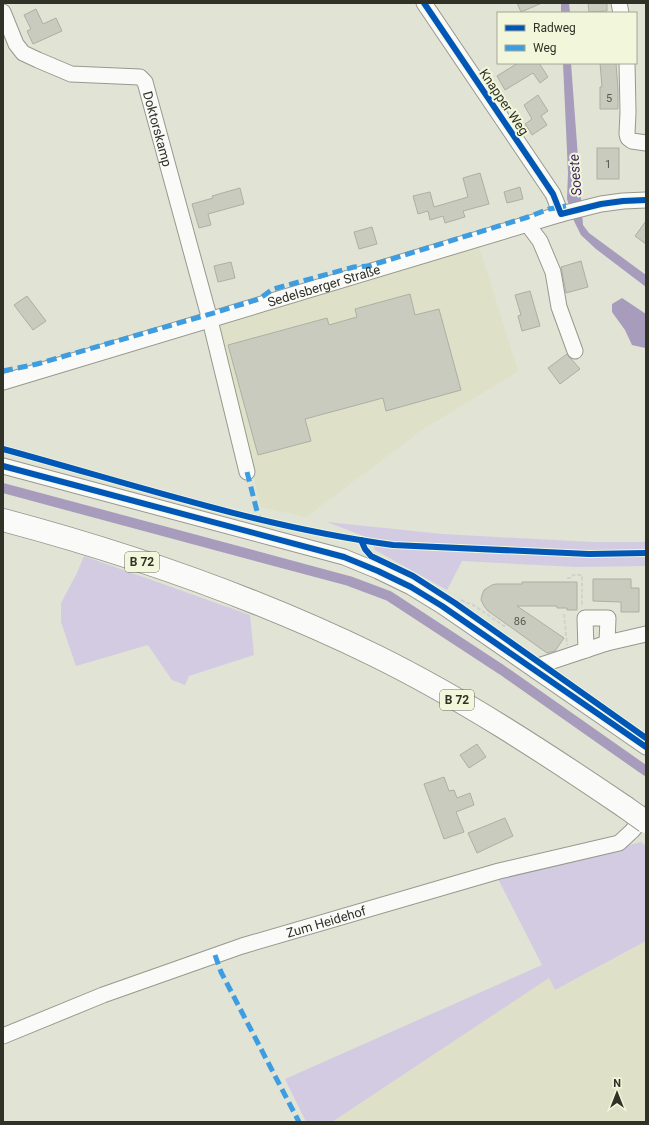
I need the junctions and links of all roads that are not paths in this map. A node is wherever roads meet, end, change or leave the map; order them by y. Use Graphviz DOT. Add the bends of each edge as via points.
graph roads {
  1 [pos="424,3"];
  2 [pos="3,12"];
  3 [pos="627,64"];
  4 [pos="646,143"];
  5 [pos="646,200"];
  6 [pos="564,214"];
  7 [pos="528,225"];
  8 [pos="210,320"];
  9 [pos="575,351"];
  10 [pos="3,382"];
  11 [pos="3,466"];
  12 [pos="247,472"];
  13 [pos="3,520"];
  14 [pos="646,634"];
  15 [pos="607,643"];
  16 [pos="586,650"];
  17 [pos="536,671"];
  18 [pos="646,747"];
  19 [pos="646,814"];
  20 [pos="646,822"];
  21 [pos="3,1036"];
  1 -- 6 [label="street, Knapper Weg"];
  2 -- 8 [label="street, Doktorskamp" via="16,44 23,52 38,60 71,74 140,77 145,82"];
  3 -- 4 [label="street" via="627,134 632,142"];
  5 -- 6 [label="street, Sedelsberger Straße" via="590,206"];
  6 -- 7 [label="street, Sedelsberger Straße"];
  7 -- 8 [label="street, Sedelsberger Straße"];
  7 -- 9 [label="street" via="540,241 553,272 559,307"];
  8 -- 10 [label="street, Sedelsberger Straße"];
  8 -- 12 [label="street, Doktorskamp"];
  11 -- 17 [label="street" via="344,557 411,587"];
  13 -- 20 [label="highway, B 72, bridge" via="68,537 221,589 376,657 470,707 552,758"];
  14 -- 15 [label="street"];
  15 -- 16 [label="street"];
  15 -- 16 [label="street" via="608,618 585,618"];
  16 -- 17 [label="street" via="541,665"];
  17 -- 18 [label="street"];
  19 -- 21 [label="street, Zum Heidehof" via="619,843 499,871 242,946 102,995"];
}
